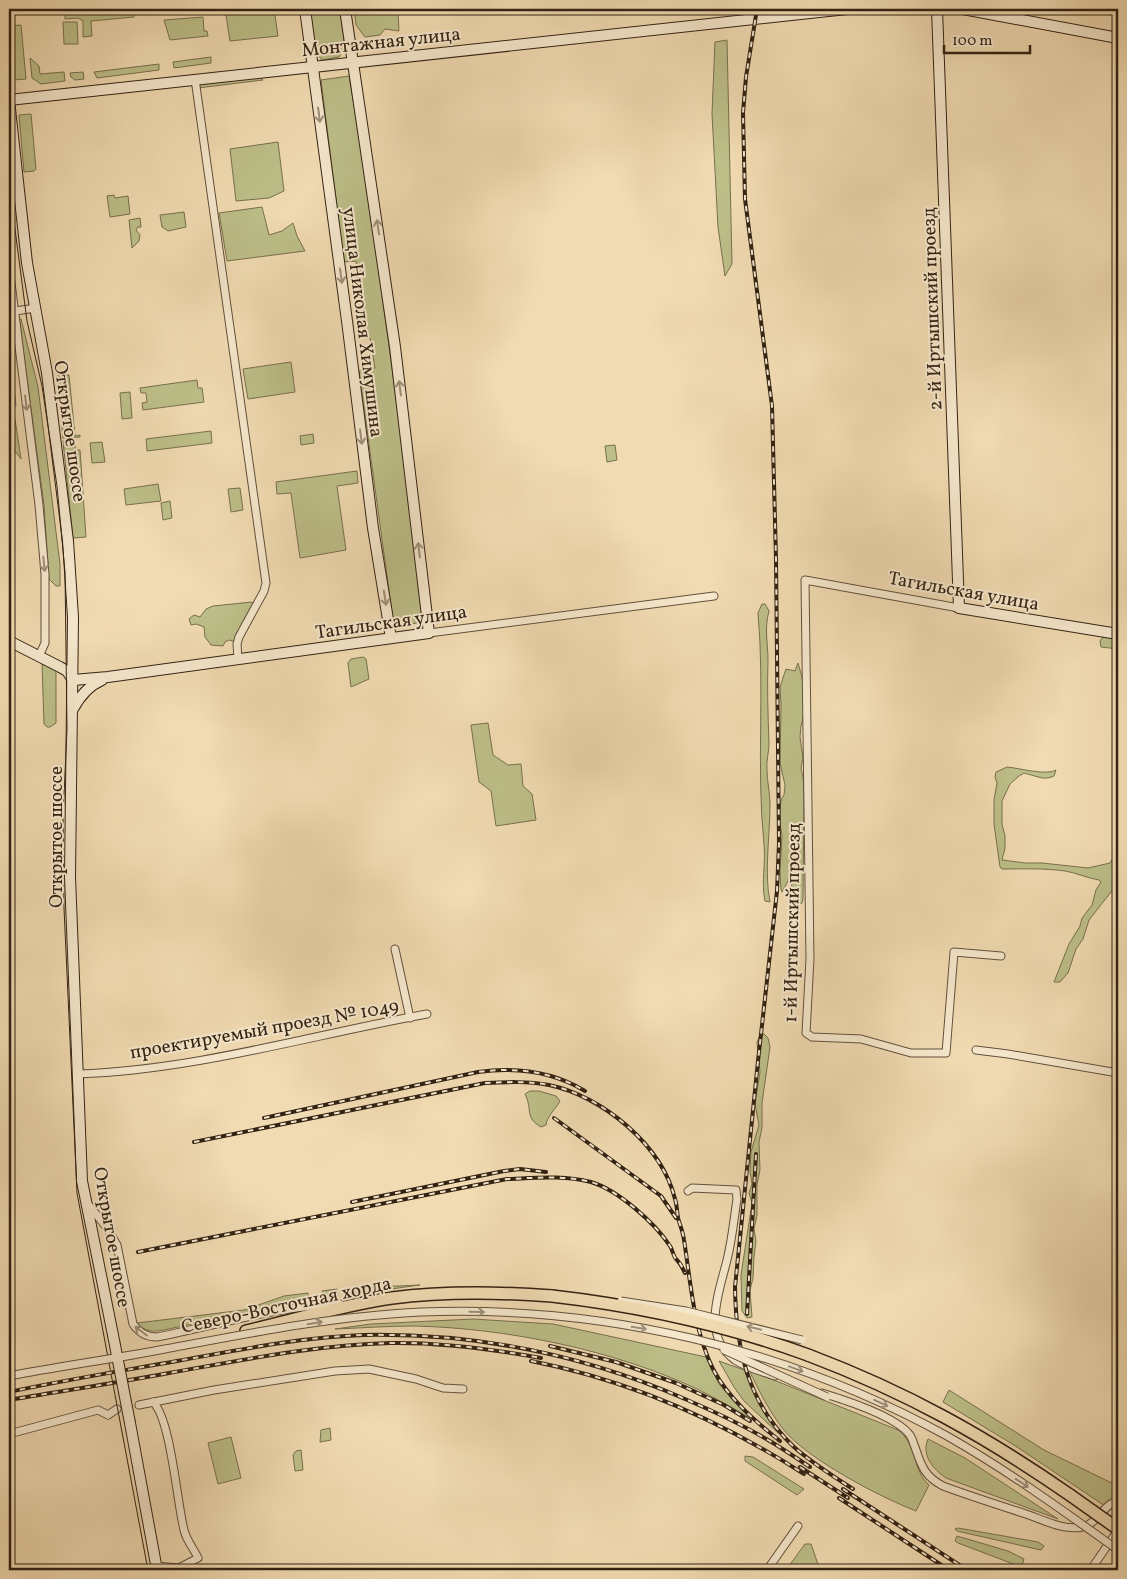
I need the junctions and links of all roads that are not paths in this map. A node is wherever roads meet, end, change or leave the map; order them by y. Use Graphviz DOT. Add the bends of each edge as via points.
graph roads {
  1 [pos="304,9"];
  2 [pos="345,9"];
  3 [pos="847,9"];
  4 [pos="937,9"];
  5 [pos="962,9"];
  6 [pos="1118,38"];
  7 [pos="354,62"];
  8 [pos="313,66"];
  9 [pos="194,79"];
  10 [pos="9,100"];
  11 [pos="9,267"];
  12 [pos="36,308"];
  13 [pos="15,311"];
  14 [pos="805,580"];
  15 [pos="714,596"];
  16 [pos="959,608"];
  17 [pos="429,633"];
  18 [pos="1118,634"];
  19 [pos="391,638"];
  20 [pos="9,641"];
  21 [pos="39,656"];
  22 [pos="238,659"];
  23 [pos="108,677"];
  24 [pos="73,680"];
  25 [pos="73,710"];
  26 [pos="396,950"];
  27 [pos="1001,956"];
  28 [pos="427,1014"];
  29 [pos="410,1018"];
  30 [pos="976,1050"];
  31 [pos="1118,1073"];
  32 [pos="78,1074"];
  33 [pos="688,1191"];
  34 [pos="86,1202"];
  35 [pos="583,1300"];
  36 [pos="362,1303"];
  37 [pos="802,1340"];
  38 [pos="708,1342"];
  39 [pos="9,1376"];
  40 [pos="463,1389"];
  41 [pos="827,1397"];
  42 [pos="153,1402"];
  43 [pos="139,1405"];
  44 [pos="117,1409"];
  45 [pos="9,1434"];
  46 [pos="1070,1495"];
  47 [pos="1118,1501"];
  48 [pos="1118,1521"];
  49 [pos="798,1526"];
  50 [pos="1118,1530"];
  51 [pos="1118,1550"];
  52 [pos="156,1568"];
  53 [pos="176,1569"];
  54 [pos="768,1570"];
  55 [pos="1093,1570"];
  1 -- 8 [label="main road, улица Николая Химушина"];
  2 -- 7 [label="main road, улица Николая Химушина"];
  3 -- 7 [label="main road, Монтажная улица"];
  4 -- 16 [label="main road, 2-й Иртышский проезд"];
  5 -- 6 [label="main road"];
  7 -- 8 [label="main road, Монтажная улица"];
  17 -- 7 [label="main road, улица Николая Химушина, one-way" via="396,351"];
  8 -- 9 [label="main road, Монтажная улица"];
  8 -- 19 [label="main road, улица Николая Химушина, one-way" via="373,528"];
  9 -- 10 [label="main road, Монтажная улица"];
  9 -- 22 [label="street" via="266,583 239,637"];
  10 -- 12 [label="main road, Открытое шоссе" via="26,254"];
  11 -- 13 [label="street"];
  12 -- 13 [label="street"];
  12 -- 24 [label="main road, Открытое шоссе" via="68,541"];
  13 -- 21 [label="street, one-way" via="45,574 45,643"];
  14 -- 16 [label="street, Тагильская улица"];
  14 -- 27 [label="street, 1-й Иртышский проезд" via="810,959 806,1033 812,1037 861,1040 911,1053 946,1054 954,952"];
  15 -- 17 [label="street, Тагильская улица"];
  16 -- 18 [label="main road, Тагильская улица"];
  17 -- 19 [label="main road, Тагильская улица"];
  19 -- 22 [label="main road, Тагильская улица"];
  20 -- 21 [label="main road"];
  21 -- 24 [label="main road" via="65,670"];
  22 -- 23 [label="main road, Тагильская улица"];
  23 -- 24 [label="main road, Тагильская улица"];
  23 -- 25 [label="main road" via="83,693"];
  24 -- 25 [label="main road, Открытое шоссе"];
  25 -- 32 [label="main road, Открытое шоссе" via="70,877"];
  26 -- 29 [label="street"];
  28 -- 29 [label="street, проектируемый проезд № 1049"];
  29 -- 32 [label="street, проектируемый проезд № 1049" via="206,1059"];
  30 -- 31 [label="street"];
  32 -- 34 [label="main road, Открытое шоссе" via="82,1181"];
  33 -- 47 [label="street" via="692,1188 736,1190 728,1258 718,1292 714,1330 728,1354 736,1360 855,1404 898,1425 912,1439 927,1475 943,1486 1074,1528 1095,1521 1110,1504"];
  36 -- 34 [label="street, one-way" via="310,1305 157,1337 146,1335 133,1324 114,1238"];
  34 -- 52 [label="main road, Открытое шоссе, bridge"];
  35 -- 36 [label="main road, Северо-Восточная хорда, bridge" via="463,1293"];
  37 -- 35 [label="street, one-way, bridge" via="655,1305"];
  35 -- 46 [label="main road, Северо-Восточная хорда, bridge" via="736,1332 844,1369 956,1422"];
  36 -- 39 [label="main road, Северо-Восточная хорда" via="220,1338"];
  39 -- 38 [label="street, Северо-Восточная хорда, one-way, bridge" via="330,1320 420,1312 501,1312 566,1317"];
  38 -- 41 [label="street, bridge"];
  38 -- 51 [label="street, Северо-Восточная хорда, one-way, bridge" via="793,1368 875,1400 911,1418 982,1457"];
  40 -- 42 [label="street" via="443,1388 369,1369 214,1390"];
  42 -- 43 [label="street"];
  42 -- 53 [label="street" via="158,1406 168,1439 184,1533 198,1558"];
  44 -- 45 [label="street" via="108,1418 98,1410"];
  46 -- 48 [label="main road, bridge"];
  46 -- 50 [label="main road, Северо-Восточная хорда, bridge"];
  49 -- 54 [label="street"];
  50 -- 55 [label="street"];
  52 -- 53 [label="street"];
}
